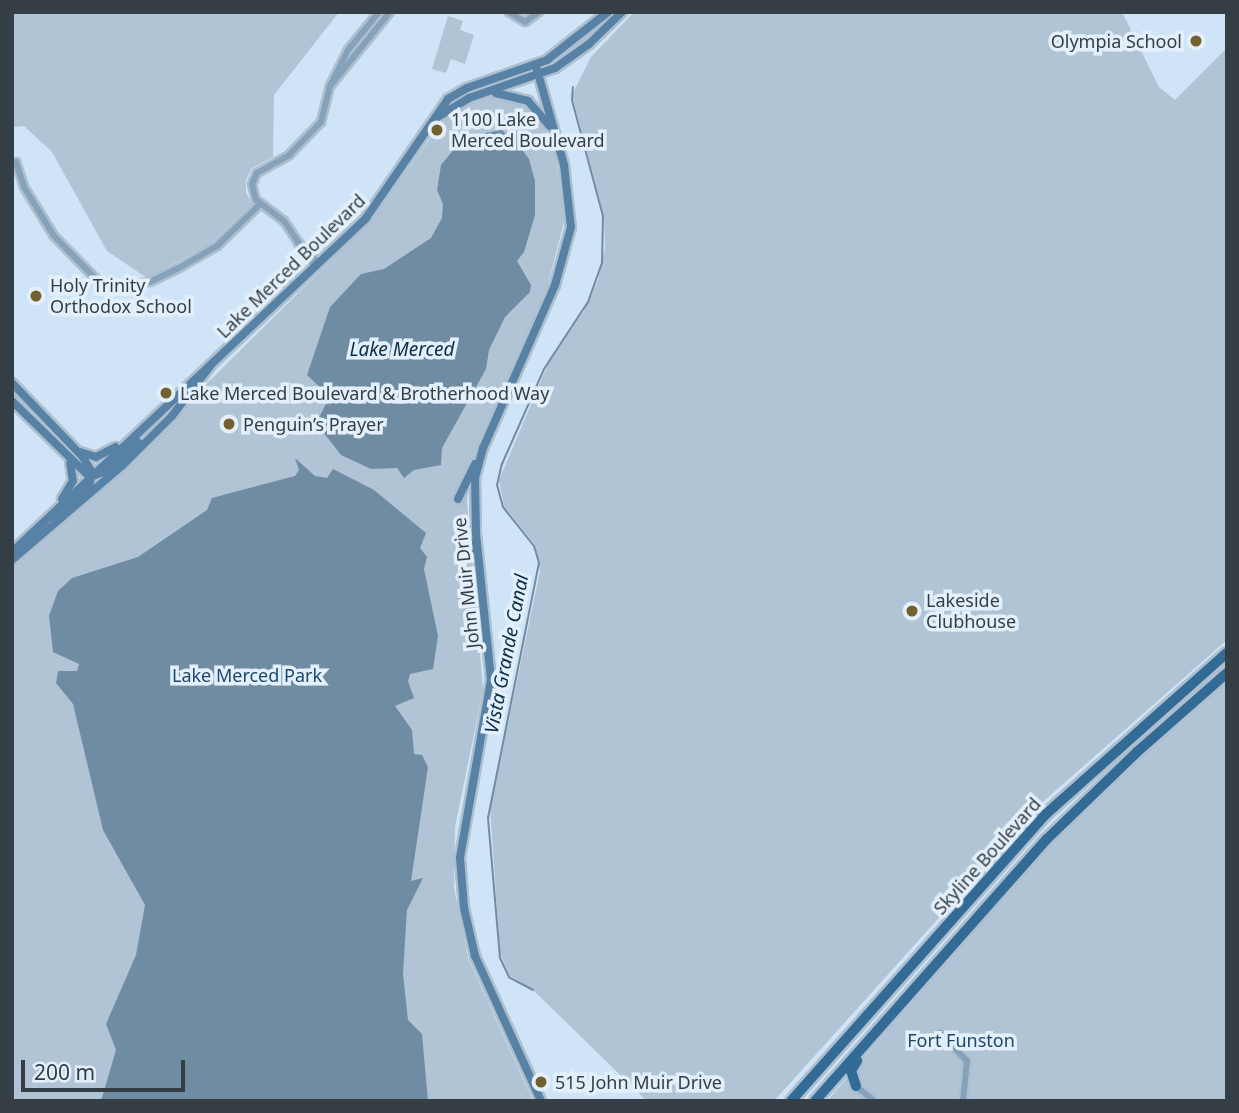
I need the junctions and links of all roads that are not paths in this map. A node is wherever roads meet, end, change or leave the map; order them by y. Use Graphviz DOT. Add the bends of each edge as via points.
graph roads {
  1 [pos="379,12"];
  2 [pos="390,12"];
  3 [pos="509,12"];
  4 [pos="539,12"];
  5 [pos="608,12"];
  6 [pos="622,12"];
  7 [pos="536,66"];
  8 [pos="540,75"];
  9 [pos="330,86"];
  10 [pos="486,93"];
  11 [pos="436,118"];
  12 [pos="556,139"];
  13 [pos="16,162"];
  14 [pos="259,205"];
  15 [pos="317,265"];
  16 [pos="212,365"];
  17 [pos="203,379"];
  18 [pos="12,383"];
  19 [pos="12,401"];
  20 [pos="131,439"];
  21 [pos="70,444"];
  22 [pos="62,452"];
  23 [pos="480,456"];
  24 [pos="92,476"];
  25 [pos="458,499"];
  26 [pos="41,524"];
  27 [pos="461,532"];
  28 [pos="32,545"];
  29 [pos="12,552"];
  30 [pos="478,552"];
  31 [pos="12,560"];
  32 [pos="1227,653"];
  33 [pos="1227,674"];
  34 [pos="881,1026"];
  35 [pos="940,1033"];
  36 [pos="856,1086"];
  37 [pos="541,1101"];
  38 [pos="791,1101"];
  39 [pos="815,1101"];
  40 [pos="874,1101"];
  41 [pos="963,1101"];
  1 -- 9 [label="street" via="348,50"];
  2 -- 9 [label="street"];
  3 -- 4 [label="street" via="525,22"];
  5 -- 7 [label="main road, Lake Merced Boulevard" via="572,44"];
  6 -- 8 [label="main road, Lake Merced Boulevard" via="580,52"];
  7 -- 8 [label="main road, John Muir Drive"];
  7 -- 11 [label="main road, Lake Merced Boulevard" via="461,90 448,99"];
  8 -- 10 [label="main road, Lake Merced Boulevard"];
  8 -- 12 [label="main road, John Muir Drive"];
  9 -- 14 [label="street" via="321,122 289,155 255,177 252,192"];
  10 -- 11 [label="main road, Lake Merced Boulevard"];
  10 -- 12 [label="main road" via="508,93 528,101 544,116"];
  11 -- 15 [label="main road, Lake Merced Boulevard" via="377,204"];
  12 -- 23 [label="main road, John Muir Drive" via="570,199 567,246 548,303"];
  13 -- 14 [label="street" via="24,187 54,236 99,282 110,287 125,281 150,282 179,268 217,246"];
  14 -- 15 [label="street" via="284,221"];
  15 -- 16 [label="main road, Lake Merced Boulevard"];
  16 -- 17 [label="main road, Lake Merced Boulevard"];
  16 -- 20 [label="main road, Lake Merced Boulevard" via="196,374"];
  17 -- 24 [label="main road" via="114,466"];
  17 -- 28 [label="main road, Lake Merced Boulevard" via="123,465"];
  18 -- 21 [label="main road"];
  19 -- 22 [label="main road"];
  20 -- 21 [label="main road" via="96,457"];
  20 -- 24 [label="main road, Lake Merced Boulevard"];
  21 -- 24 [label="main road"];
  22 -- 24 [label="main road"];
  22 -- 26 [label="main road" via="73,470 72,484"];
  23 -- 25 [label="main road"];
  23 -- 30 [label="main road, John Muir Drive" via="474,493"];
  24 -- 26 [label="main road, Lake Merced Boulevard"];
  24 -- 28 [label="main road" via="89,488"];
  26 -- 29 [label="main road, Lake Merced Boulevard"];
  27 -- 30 [label="main road"];
  28 -- 31 [label="main road, Lake Merced Boulevard"];
  30 -- 37 [label="main road, John Muir Drive" via="491,680 462,828 462,898 478,965"];
  32 -- 38 [label="main road, Skyline Boulevard" via="1112,751 1040,821"];
  33 -- 34 [label="main road, Skyline Boulevard" via="1059,826"];
  34 -- 36 [label="main road" via="851,1071"];
  34 -- 39 [label="main road, Skyline Boulevard"];
  35 -- 41 [label="street" via="967,1061"];
  36 -- 39 [label="main road" via="841,1083"];
  36 -- 40 [label="street"];
}
